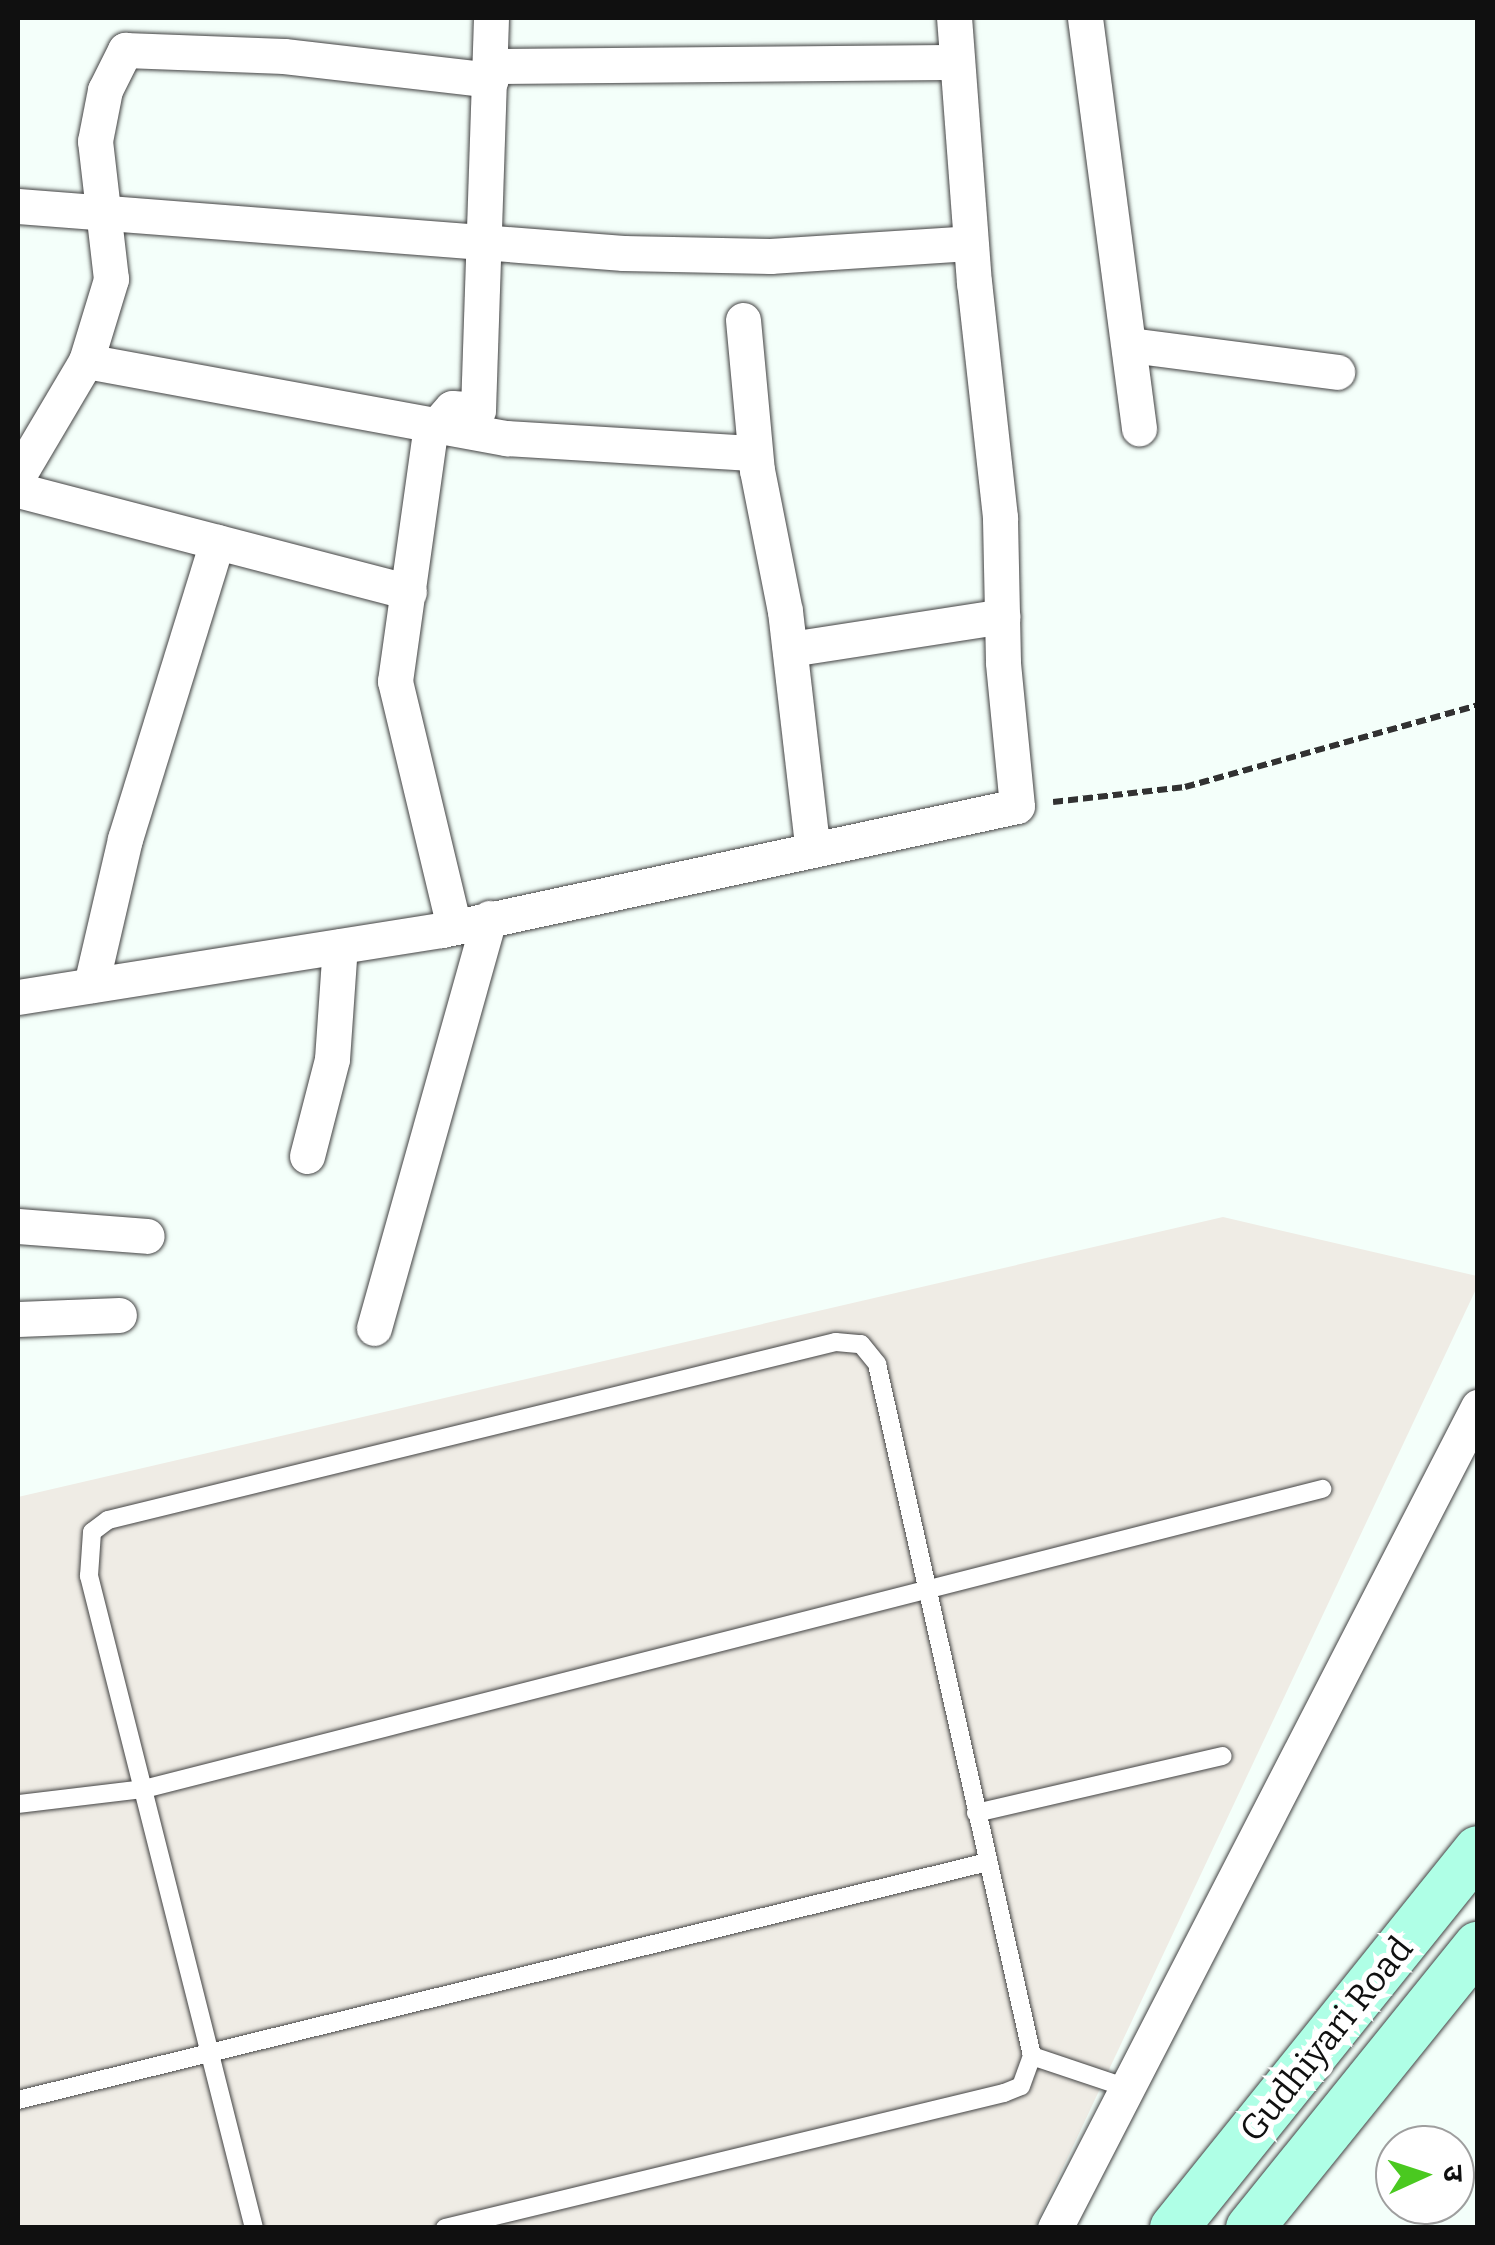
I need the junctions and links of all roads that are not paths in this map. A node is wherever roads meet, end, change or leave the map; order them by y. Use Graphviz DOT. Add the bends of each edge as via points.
graph roads {
  1 [pos="491,18"];
  2 [pos="954,18"];
  3 [pos="1085,18"];
  4 [pos="957,62"];
  5 [pos="490,73"];
  6 [pos="18,206"];
  7 [pos="101,210"];
  8 [pos="486,239"];
  9 [pos="970,242"];
  10 [pos="743,320"];
  11 [pos="1130,345"];
  12 [pos="86,362"];
  13 [pos="1337,372"];
  14 [pos="438,423"];
  15 [pos="1139,428"];
  16 [pos="755,453"];
  17 [pos="18,476"];
  18 [pos="18,490"];
  19 [pos="217,542"];
  20 [pos="409,592"];
  21 [pos="1002,616"];
  22 [pos="790,649"];
  23 [pos="812,846"];
  24 [pos="489,918"];
  25 [pos="454,927"];
  26 [pos="340,946"];
  27 [pos="91,985"];
  28 [pos="18,997"];
  29 [pos="307,1156"];
  30 [pos="18,1226"];
  31 [pos="147,1236"];
  32 [pos="119,1315"];
  33 [pos="18,1319"];
  34 [pos="374,1328"];
  35 [pos="1478,1408"];
  36 [pos="1322,1489"];
  37 [pos="925,1590"];
  38 [pos="1222,1756"];
  39 [pos="144,1790"];
  40 [pos="18,1804"];
  41 [pos="976,1814"];
  42 [pos="1478,1850"];
  43 [pos="988,1862"];
  44 [pos="1478,1945"];
  45 [pos="208,2052"];
  46 [pos="1032,2056"];
  47 [pos="1124,2086"];
  48 [pos="18,2100"];
  49 [pos="254,2228"];
  50 [pos="445,2228"];
  51 [pos="1055,2228"];
  52 [pos="1174,2228"];
  53 [pos="1250,2228"];
  1 -- 5 [label="street"];
  2 -- 4 [label="street"];
  3 -- 11 [label="street"];
  4 -- 5 [label="street"];
  4 -- 9 [label="street"];
  5 -- 7 [label="street" via="125,50 105,90 96,142"];
  5 -- 8 [label="street"];
  6 -- 7 [label="street"];
  7 -- 8 [label="street"];
  7 -- 12 [label="street" via="111,280"];
  8 -- 9 [label="street" via="770,256"];
  8 -- 14 [label="street" via="478,410 452,408"];
  9 -- 21 [label="street" via="1000,517"];
  10 -- 16 [label="street"];
  11 -- 13 [label="street"];
  11 -- 15 [label="street"];
  12 -- 14 [label="street"];
  12 -- 17 [label="street"];
  14 -- 16 [label="street" via="506,438"];
  14 -- 20 [label="street" via="430,433"];
  16 -- 22 [label="street"];
  18 -- 19 [label="street"];
  19 -- 20 [label="street"];
  19 -- 27 [label="street" via="125,839"];
  20 -- 25 [label="street" via="395,681"];
  21 -- 22 [label="street"];
  21 -- 23 [label="street" via="1017,806"];
  22 -- 23 [label="street"];
  23 -- 24 [label="street"];
  24 -- 25 [label="street"];
  24 -- 34 [label="street"];
  25 -- 26 [label="street"];
  26 -- 27 [label="street"];
  26 -- 29 [label="street" via="332,1059"];
  27 -- 28 [label="street"];
  30 -- 31 [label="street"];
  32 -- 33 [label="street"];
  35 -- 47 [label="street"];
  36 -- 37 [label="lane"];
  37 -- 39 [label="lane"];
  37 -- 39 [label="lane" via="878,1364 861,1344 836,1342 667,1380 108,1520 92,1532 88,1576"];
  37 -- 41 [label="lane"];
  38 -- 41 [label="lane"];
  39 -- 40 [label="lane"];
  39 -- 45 [label="lane"];
  41 -- 43 [label="lane"];
  42 -- 52 [label="street, Gudhiyari Road"];
  43 -- 45 [label="lane"];
  43 -- 46 [label="lane"];
  44 -- 53 [label="street, Gudhiyari Road"];
  45 -- 48 [label="lane"];
  45 -- 49 [label="lane"];
  46 -- 47 [label="lane"];
  46 -- 50 [label="lane" via="1021,2086 1004,2094"];
  47 -- 51 [label="street"];
}
